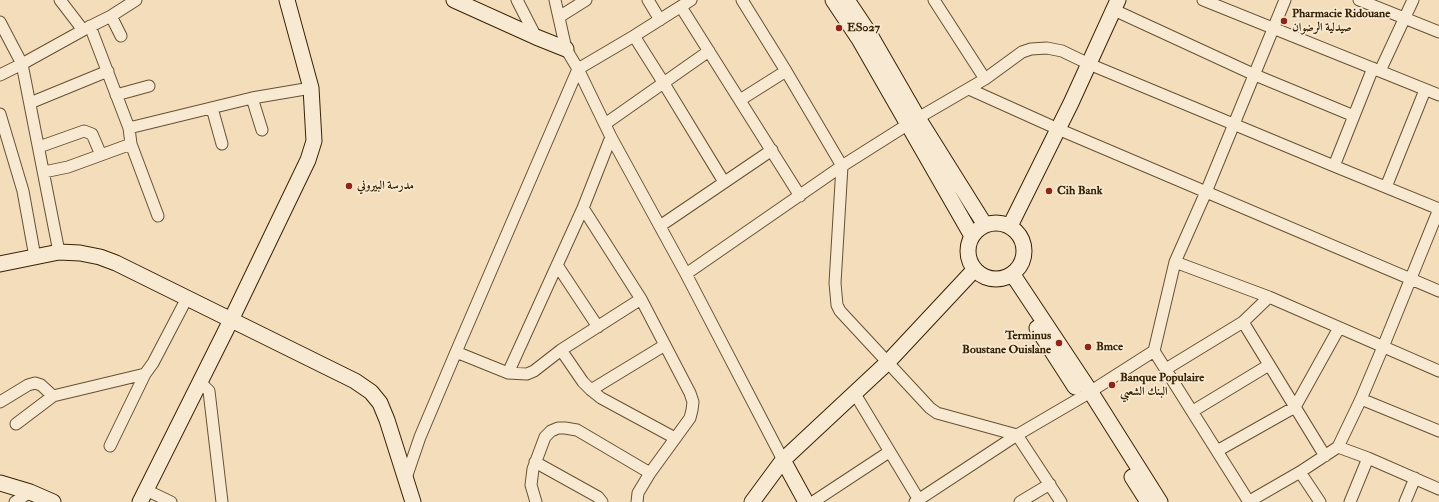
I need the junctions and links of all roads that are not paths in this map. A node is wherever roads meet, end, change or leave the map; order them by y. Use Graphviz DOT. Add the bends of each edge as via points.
graph roads {
  1 [pos="60,0"];
  2 [pos="136,0"];
  3 [pos="287,0"];
  4 [pos="454,0"];
  5 [pos="517,0"];
  6 [pos="555,0"];
  7 [pos="586,0"];
  8 [pos="648,0"];
  9 [pos="691,0"];
  10 [pos="742,0"];
  11 [pos="833,0"];
  12 [pos="847,0"];
  13 [pos="934,0"];
  14 [pos="1204,0"];
  15 [pos="1285,0"];
  16 [pos="1359,0"];
  17 [pos="1413,0"];
  18 [pos="1116,5"];
  19 [pos="681,6"];
  20 [pos="111,16"];
  21 [pos="559,17"];
  22 [pos="1405,18"];
  23 [pos="660,20"];
  24 [pos="0,22"];
  25 [pos="87,28"];
  26 [pos="1274,28"];
  27 [pos="1439,32"];
  28 [pos="121,36"];
  29 [pos="634,36"];
  30 [pos="536,37"];
  31 [pos="566,49"];
  32 [pos="708,51"];
  33 [pos="22,64"];
  34 [pos="1089,64"];
  35 [pos="578,69"];
  36 [pos="1377,70"];
  37 [pos="108,71"];
  38 [pos="786,71"];
  39 [pos="0,75"];
  40 [pos="1255,75"];
  41 [pos="985,79"];
  42 [pos="664,82"];
  43 [pos="149,86"];
  44 [pos="311,88"];
  45 [pos="969,89"];
  46 [pos="1425,90"];
  47 [pos="116,95"];
  48 [pos="1439,95"];
  49 [pos="252,98"];
  50 [pos="740,100"];
  51 [pos="30,103"];
  52 [pos="212,108"];
  53 [pos="0,114"];
  54 [pos="1354,116"];
  55 [pos="913,121"];
  56 [pos="605,124"];
  57 [pos="1234,124"];
  58 [pos="129,128"];
  59 [pos="1058,129"];
  60 [pos="262,130"];
  61 [pos="611,137"];
  62 [pos="131,144"];
  63 [pos="222,144"];
  64 [pos="39,147"];
  65 [pos="772,150"];
  66 [pos="101,155"];
  67 [pos="842,166"];
  68 [pos="1334,166"];
  69 [pos="44,172"];
  70 [pos="724,182"];
  71 [pos="1386,187"];
  72 [pos="1206,192"];
  73 [pos="800,196"];
  74 [pos="583,208"];
  75 [pos="1439,209"];
  76 [pos="158,216"];
  77 [pos="985,225"];
  78 [pos="660,226"];
  79 [pos="1010,226"];
  80 [pos="972,236"];
  81 [pos="59,252"];
  82 [pos="35,257"];
  83 [pos="1175,262"];
  84 [pos="0,264"];
  85 [pos="557,265"];
  86 [pos="974,270"];
  87 [pos="686,274"];
  88 [pos="1009,277"];
  89 [pos="1410,279"];
  90 [pos="1439,292"];
  91 [pos="1269,297"];
  92 [pos="187,298"];
  93 [pos="641,299"];
  94 [pos="231,320"];
  95 [pos="1243,322"];
  96 [pos="598,327"];
  97 [pos="1339,328"];
  98 [pos="665,345"];
  99 [pos="1383,347"];
  100 [pos="561,350"];
  101 [pos="1154,351"];
  102 [pos="456,352"];
  103 [pos="888,362"];
  104 [pos="1269,365"];
  105 [pos="1166,369"];
  106 [pos="1439,371"];
  107 [pos="508,373"];
  108 [pos="145,374"];
  109 [pos="200,382"];
  110 [pos="591,390"];
  111 [pos="855,394"];
  112 [pos="1086,394"];
  113 [pos="53,396"];
  114 [pos="1361,399"];
  115 [pos="0,402"];
  116 [pos="1295,407"];
  117 [pos="1193,411"];
  118 [pos="16,424"];
  119 [pos="1439,431"];
  120 [pos="1017,435"];
  121 [pos="675,438"];
  122 [pos="110,446"];
  123 [pos="1338,446"];
  124 [pos="1217,451"];
  125 [pos="889,452"];
  126 [pos="1325,456"];
  127 [pos="1368,458"];
  128 [pos="784,460"];
  129 [pos="535,462"];
  130 [pos="1300,472"];
  131 [pos="650,473"];
  132 [pos="406,478"];
  133 [pos="1415,478"];
  134 [pos="0,483"];
  135 [pos="1050,484"];
  136 [pos="1439,489"];
  137 [pos="30,492"];
  138 [pos="143,496"];
  139 [pos="932,497"];
  140 [pos="412,500"];
  141 [pos="917,501"];
  142 [pos="15,502"];
  143 [pos="53,502"];
  144 [pos="171,502"];
  145 [pos="222,502"];
  146 [pos="536,502"];
  147 [pos="602,502"];
  148 [pos="638,502"];
  149 [pos="752,502"];
  150 [pos="806,502"];
  151 [pos="812,502"];
  152 [pos="1020,502"];
  153 [pos="1061,502"];
  154 [pos="1148,502"];
  155 [pos="1160,502"];
  156 [pos="1249,502"];
  157 [pos="1320,502"];
  158 [pos="1350,502"];
  159 [pos="1405,502"];
  1 -- 25 [label="street"];
  2 -- 20 [label="street"];
  3 -- 44 [label="street"];
  4 -- 30 [label="street"];
  5 -- 30 [label="street"];
  6 -- 21 [label="street"];
  7 -- 21 [label="street"];
  8 -- 23 [label="street"];
  9 -- 19 [label="street"];
  10 -- 38 [label="street"];
  11 -- 55 [label="street"];
  12 -- 55 [label="street" via="869,33"];
  13 -- 41 [label="street"];
  14 -- 26 [label="street"];
  15 -- 26 [label="street"];
  16 -- 22 [label="street"];
  17 -- 22 [label="street"];
  18 -- 34 [label="street"];
  18 -- 40 [label="street"];
  19 -- 23 [label="street"];
  19 -- 32 [label="street"];
  20 -- 25 [label="street"];
  20 -- 28 [label="street"];
  21 -- 31 [label="street"];
  22 -- 27 [label="street"];
  22 -- 36 [label="street"];
  23 -- 29 [label="street"];
  24 -- 33 [label="street"];
  25 -- 33 [label="street"];
  25 -- 37 [label="street"];
  26 -- 36 [label="street"];
  26 -- 40 [label="street"];
  29 -- 35 [label="street"];
  29 -- 42 [label="street"];
  30 -- 31 [label="street"];
  31 -- 35 [label="street"];
  32 -- 42 [label="street"];
  32 -- 50 [label="street"];
  33 -- 39 [label="street"];
  33 -- 51 [label="street"];
  34 -- 41 [label="street" via="1062,51 1039,47 1022,52"];
  34 -- 57 [label="street"];
  34 -- 59 [label="street"];
  35 -- 56 [label="street"];
  35 -- 102 [label="street"];
  36 -- 46 [label="street"];
  36 -- 54 [label="street"];
  37 -- 47 [label="street"];
  37 -- 51 [label="street"];
  38 -- 50 [label="street"];
  38 -- 67 [label="street"];
  40 -- 54 [label="street"];
  40 -- 57 [label="street"];
  41 -- 45 [label="street"];
  42 -- 56 [label="street"];
  42 -- 70 [label="street"];
  43 -- 47 [label="street"];
  44 -- 49 [label="street"];
  44 -- 94 [label="street" via="314,141 308,160"];
  45 -- 55 [label="street"];
  45 -- 59 [label="street"];
  46 -- 48 [label="street"];
  46 -- 71 [label="street"];
  47 -- 58 [label="street"];
  49 -- 52 [label="street"];
  49 -- 60 [label="street"];
  50 -- 65 [label="street"];
  51 -- 64 [label="street"];
  52 -- 58 [label="street"];
  52 -- 63 [label="street"];
  53 -- 82 [label="street" via="23,192"];
  54 -- 68 [label="street"];
  55 -- 67 [label="street"];
  55 -- 77 [label="street"];
  55 -- 80 [label="street"];
  56 -- 61 [label="street"];
  57 -- 68 [label="street"];
  57 -- 72 [label="street"];
  58 -- 62 [label="street"];
  59 -- 72 [label="street"];
  59 -- 79 [label="street"];
  61 -- 74 [label="street"];
  61 -- 78 [label="street"];
  62 -- 66 [label="street"];
  62 -- 76 [label="street"];
  64 -- 66 [label="street" via="84,131 92,134"];
  64 -- 69 [label="street"];
  65 -- 70 [label="street"];
  65 -- 73 [label="street"];
  66 -- 69 [label="street" via="68,167"];
  67 -- 73 [label="street"];
  67 -- 103 [label="street" via="835,283 837,305 845,318"];
  68 -- 71 [label="street"];
  69 -- 81 [label="street"];
  70 -- 78 [label="street"];
  71 -- 75 [label="street"];
  72 -- 83 [label="street"];
  72 -- 89 [label="street"];
  73 -- 87 [label="street"];
  74 -- 85 [label="street"];
  74 -- 93 [label="street"];
  75 -- 89 [label="street"];
  77 -- 79 [label="street" via="1002,223"];
  77 -- 80 [label="street"];
  78 -- 87 [label="street"];
  79 -- 88 [label="street" via="1022,240 1024,259 1020,268"];
  80 -- 86 [label="street" via="968,244 968,253"];
  81 -- 82 [label="street"];
  81 -- 92 [label="street" via="80,253 116,263"];
  82 -- 84 [label="street"];
  83 -- 91 [label="street"];
  83 -- 101 [label="street"];
  85 -- 96 [label="street"];
  85 -- 107 [label="street"];
  86 -- 88 [label="street" via="988,279"];
  86 -- 103 [label="street"];
  87 -- 128 [label="street"];
  88 -- 112 [label="street"];
  89 -- 90 [label="street"];
  89 -- 99 [label="street"];
  91 -- 95 [label="street"];
  91 -- 97 [label="street"];
  92 -- 94 [label="street"];
  92 -- 108 [label="street"];
  93 -- 96 [label="street"];
  93 -- 98 [label="street"];
  94 -- 109 [label="street"];
  94 -- 132 [label="street" via="355,381 370,392 380,403"];
  95 -- 104 [label="street"];
  95 -- 105 [label="street"];
  96 -- 100 [label="street"];
  97 -- 99 [label="street"];
  97 -- 116 [label="street"];
  98 -- 110 [label="street"];
  98 -- 121 [label="street" via="693,402 690,418"];
  99 -- 106 [label="street"];
  99 -- 114 [label="street"];
  100 -- 107 [label="street" via="534,371 520,375"];
  100 -- 110 [label="street"];
  101 -- 105 [label="street"];
  101 -- 112 [label="street"];
  102 -- 107 [label="street"];
  102 -- 132 [label="street" via="420,437"];
  103 -- 111 [label="street"];
  103 -- 120 [label="street" via="936,414"];
  104 -- 116 [label="street"];
  104 -- 117 [label="street"];
  105 -- 117 [label="street"];
  108 -- 113 [label="street"];
  108 -- 122 [label="street"];
  109 -- 138 [label="street"];
  109 -- 145 [label="street" via="209,391"];
  110 -- 121 [label="street"];
  111 -- 125 [label="street"];
  111 -- 128 [label="street"];
  112 -- 120 [label="street"];
  112 -- 154 [label="street"];
  112 -- 155 [label="street"];
  113 -- 115 [label="street" via="35,382"];
  113 -- 118 [label="street"];
  114 -- 119 [label="street"];
  114 -- 123 [label="street"];
  116 -- 124 [label="street"];
  116 -- 126 [label="street"];
  117 -- 124 [label="street"];
  120 -- 135 [label="street"];
  120 -- 139 [label="street"];
  121 -- 131 [label="street"];
  123 -- 126 [label="street"];
  123 -- 127 [label="street"];
  124 -- 156 [label="street"];
  125 -- 141 [label="street"];
  125 -- 151 [label="street"];
  126 -- 130 [label="street"];
  127 -- 133 [label="street"];
  127 -- 158 [label="street"];
  128 -- 149 [label="street"];
  128 -- 150 [label="street"];
  129 -- 131 [label="street" via="545,437 551,431 565,428 577,430"];
  129 -- 146 [label="street" via="531,485"];
  129 -- 147 [label="street" via="598,497"];
  130 -- 156 [label="street"];
  130 -- 157 [label="street"];
  131 -- 148 [label="street" via="638,494"];
  132 -- 140 [label="street"];
  133 -- 136 [label="street"];
  133 -- 159 [label="street"];
  134 -- 137 [label="street"];
  135 -- 152 [label="street"];
  135 -- 153 [label="street"];
  137 -- 142 [label="street"];
  137 -- 143 [label="street"];
  138 -- 144 [label="street"];
  139 -- 141 [label="street"];
}
